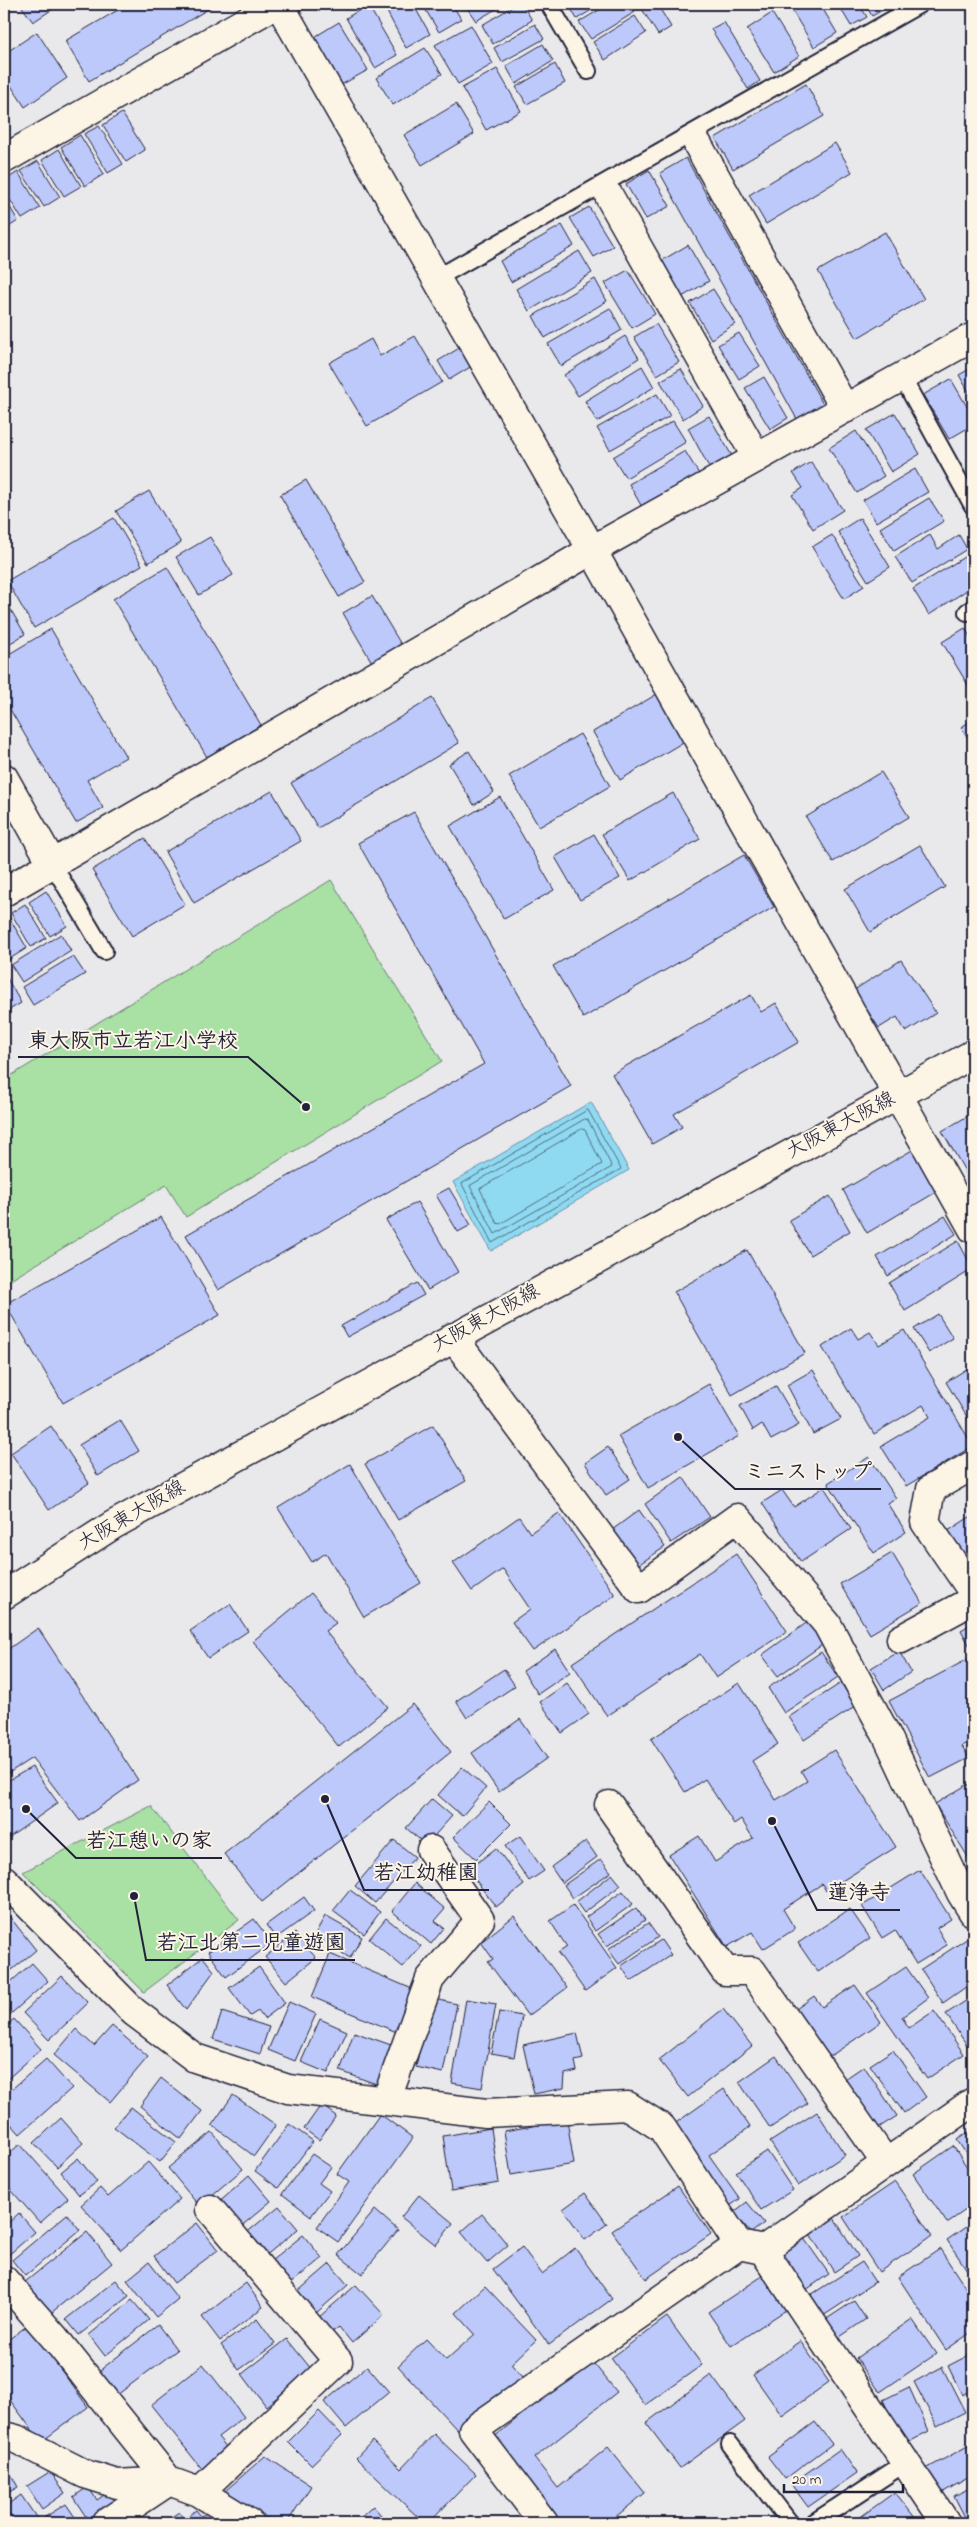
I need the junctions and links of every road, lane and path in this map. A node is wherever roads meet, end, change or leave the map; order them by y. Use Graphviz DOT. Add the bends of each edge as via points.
graph roads {
  1 [pos="278,4"];
  2 [pos="549,4"];
  3 [pos="920,4"];
  4 [pos="588,71"];
  5 [pos="698,146"];
  6 [pos="4,159"];
  7 [pos="609,196"];
  8 [pos="436,278"];
  9 [pos="973,337"];
  10 [pos="902,377"];
  11 [pos="845,409"];
  12 [pos="757,458"];
  13 [pos="973,506"];
  14 [pos="592,550"];
  15 [pos="4,778"];
  16 [pos="53,865"];
  17 [pos="4,892"];
  18 [pos="104,951"];
  19 [pos="973,1054"];
  20 [pos="898,1095"];
  21 [pos="973,1229"];
  22 [pos="453,1337"];
  23 [pos="973,1466"];
  24 [pos="973,1592"];
  25 [pos="4,1595"];
  26 [pos="973,1600"];
  27 [pos="901,1639"];
  28 [pos="609,1805"];
  29 [pos="431,1850"];
  30 [pos="4,1880"];
  31 [pos="969,1896"];
  32 [pos="386,2101"];
  33 [pos="973,2102"];
  34 [pos="886,2163"];
  35 [pos="210,2209"];
  36 [pos="751,2247"];
  37 [pos="4,2280"];
  38 [pos="4,2436"];
  39 [pos="730,2444"];
  40 [pos="906,2463"];
  41 [pos="169,2482"];
  42 [pos="198,2492"];
  43 [pos="106,2523"];
  44 [pos="249,2523"];
  45 [pos="544,2523"];
  46 [pos="790,2523"];
  47 [pos="813,2523"];
  48 [pos="946,2523"];
  1 -- 6 [label="street"];
  1 -- 8 [label="street"];
  2 -- 4 [label="lane"];
  3 -- 8 [label="lane"];
  5 -- 11 [label="street"];
  7 -- 12 [label="street"];
  8 -- 14 [label="street"];
  9 -- 10 [label="street"];
  10 -- 11 [label="street"];
  10 -- 13 [label="lane"];
  11 -- 12 [label="street"];
  12 -- 14 [label="street"];
  14 -- 16 [label="street"];
  14 -- 20 [label="street"];
  15 -- 16 [label="street"];
  16 -- 17 [label="street"];
  16 -- 18 [label="lane"];
  19 -- 20 [label="street, 大阪東大阪線"];
  20 -- 21 [label="street"];
  20 -- 22 [label="street, 大阪東大阪線"];
  22 -- 25 [label="street, 大阪東大阪線" via="112,1525"];
  22 -- 31 [label="street" via="639,1589 737,1518 827,1624"];
  23 -- 24 [label="street" via="932,1489 925,1522"];
  26 -- 27 [label="street"];
  28 -- 34 [label="street" via="725,1971 752,1972"];
  29 -- 32 [label="street" via="480,1920 430,1979"];
  30 -- 32 [label="street" via="134,2012 195,2058 288,2089"];
  32 -- 36 [label="street" via="486,2113 628,2106 662,2128"];
  33 -- 34 [label="street"];
  34 -- 36 [label="street"];
  35 -- 42 [label="street" via="338,2361"];
  36 -- 40 [label="street"];
  36 -- 45 [label="street" via="473,2430"];
  37 -- 41 [label="street"];
  38 -- 41 [label="street" via="86,2474 117,2484"];
  39 -- 46 [label="lane"];
  40 -- 47 [label="lane"];
  40 -- 48 [label="street"];
  41 -- 42 [label="street"];
  41 -- 43 [label="street"];
  42 -- 44 [label="street"];
}
